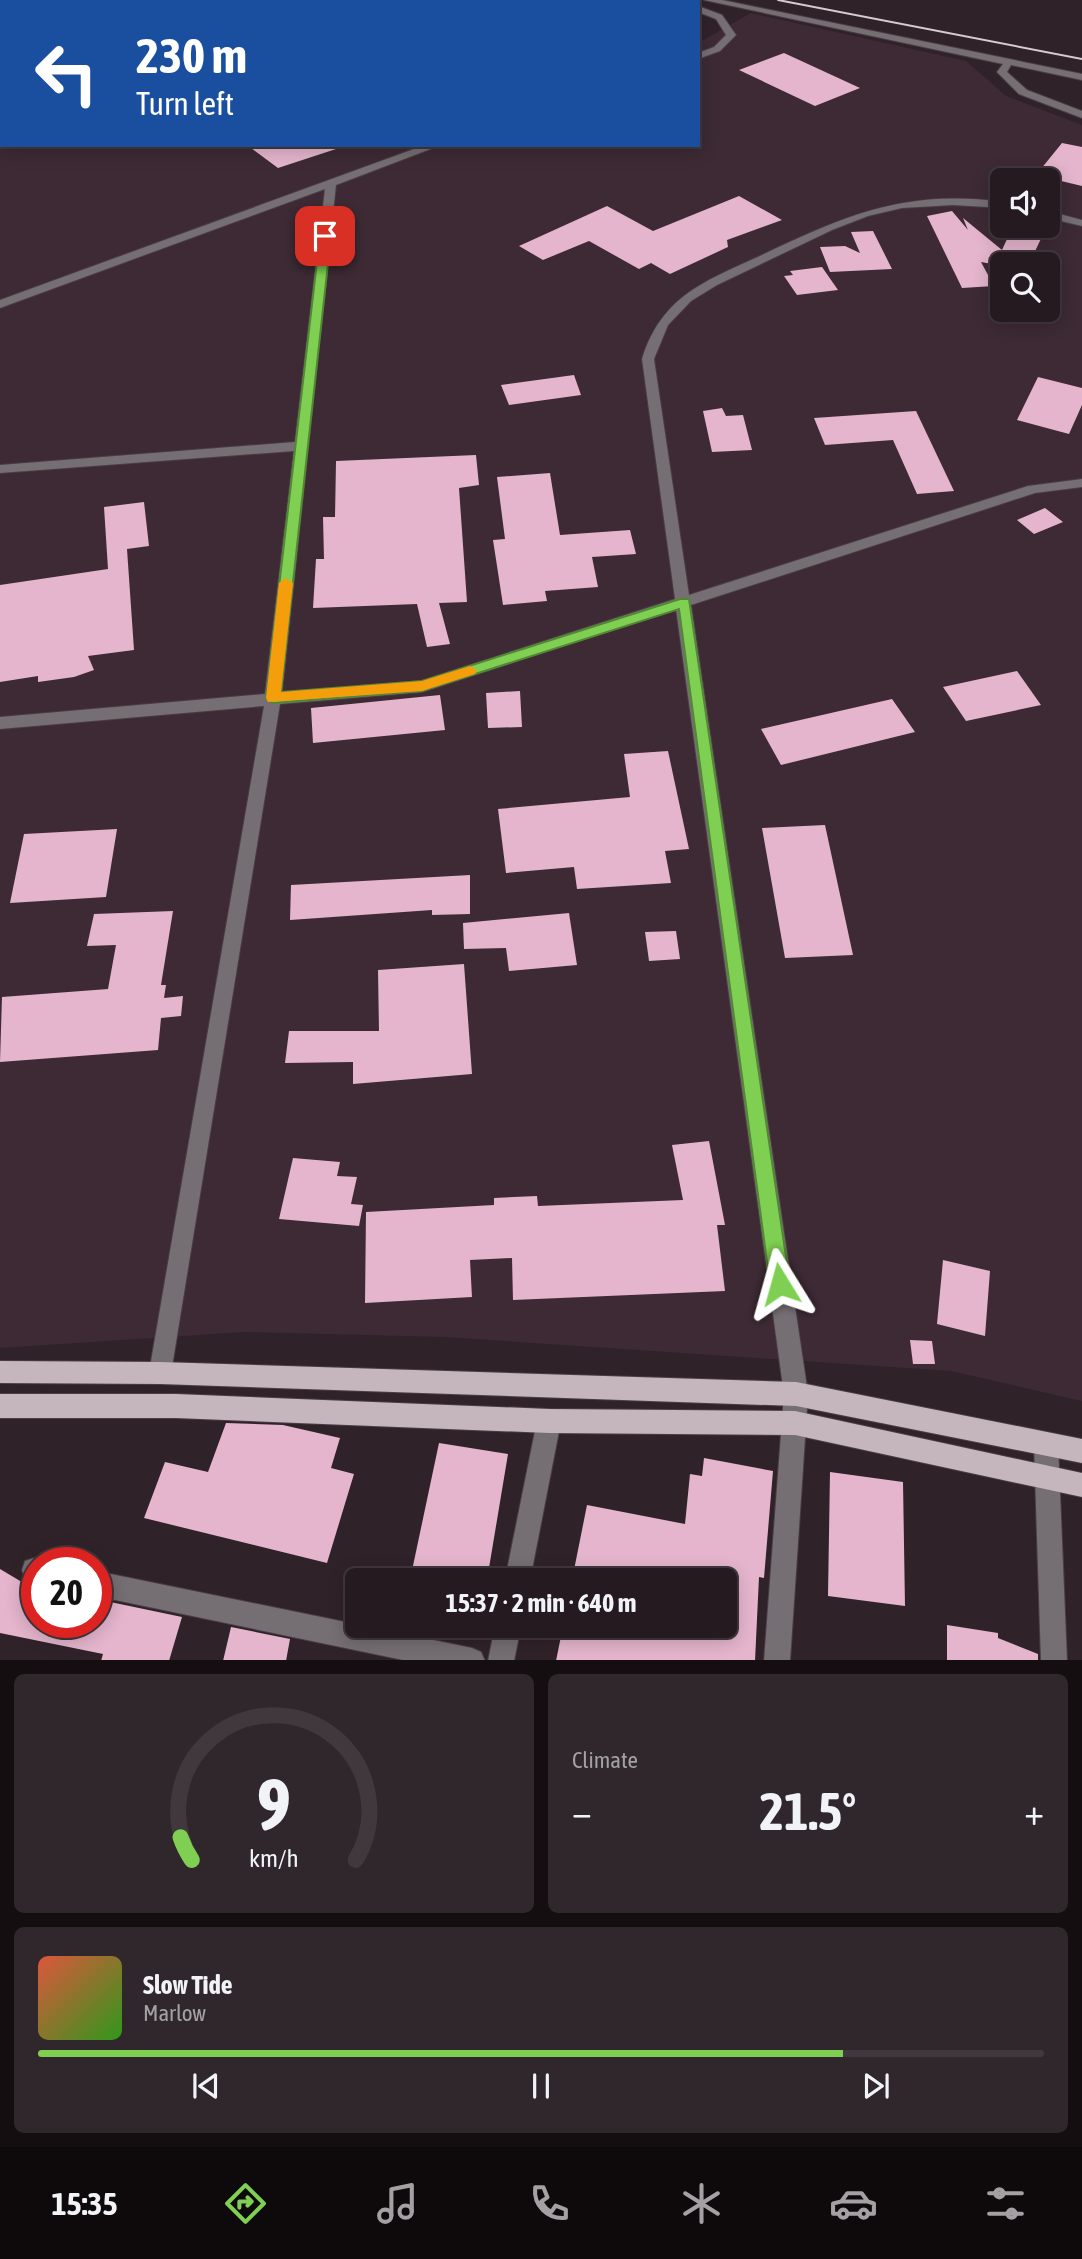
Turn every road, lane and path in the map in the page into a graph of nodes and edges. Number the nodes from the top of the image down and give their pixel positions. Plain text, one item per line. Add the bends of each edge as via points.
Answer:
1 (709, 0) edge
2 (700, 10) edge
3 (700, 55) edge
4 (1008, 63) junction
5 (1082, 77) edge
6 (1082, 114) edge
7 (430, 147) edge
8 (331, 183) junction
9 (990, 204) edge
10 (1060, 217) edge
11 (1082, 223) edge
12 (0, 304) edge
13 (302, 446) junction
14 (0, 469) edge
15 (1082, 483) edge
16 (685, 602) junction
17 (273, 698) junction
18 (0, 723) edge
19 (0, 1372) edge
20 (160, 1373) junction
21 (796, 1394) junction
22 (0, 1406) edge
23 (549, 1421) junction
24 (795, 1423) junction
25 (1046, 1444) junction
26 (1082, 1451) edge
27 (1049, 1478) junction
28 (1082, 1486) edge
29 (519, 1568) edge
30 (112, 1586) edge
31 (506, 1638) edge
32 (467, 1660) edge
33 (501, 1660) edge
34 (777, 1660) edge
35 (1054, 1660) edge

1 - 4 street
2 - 3 street via 719,17 731,35 717,49
4 - 5 street
4 - 6 street via 1002,72 1023,92
7 - 8 street
8 - 12 street
8 - 13 street
9 - 16 street via 900,205 864,215 714,282 668,316 654,337 648,359
10 - 11 street
13 - 14 street
13 - 17 street
15 - 16 street via 1033,489
16 - 17 street via 422,686
16 - 21 street
17 - 18 street
17 - 20 street
19 - 20 main road
20 - 21 main road
21 - 24 street
21 - 25 main road
22 - 23 main road via 176,1406
23 - 24 main road
23 - 29 street
24 - 27 main road
24 - 34 street
25 - 26 main road
25 - 27 street
27 - 28 main road
27 - 35 street
30 - 32 street
31 - 33 street

